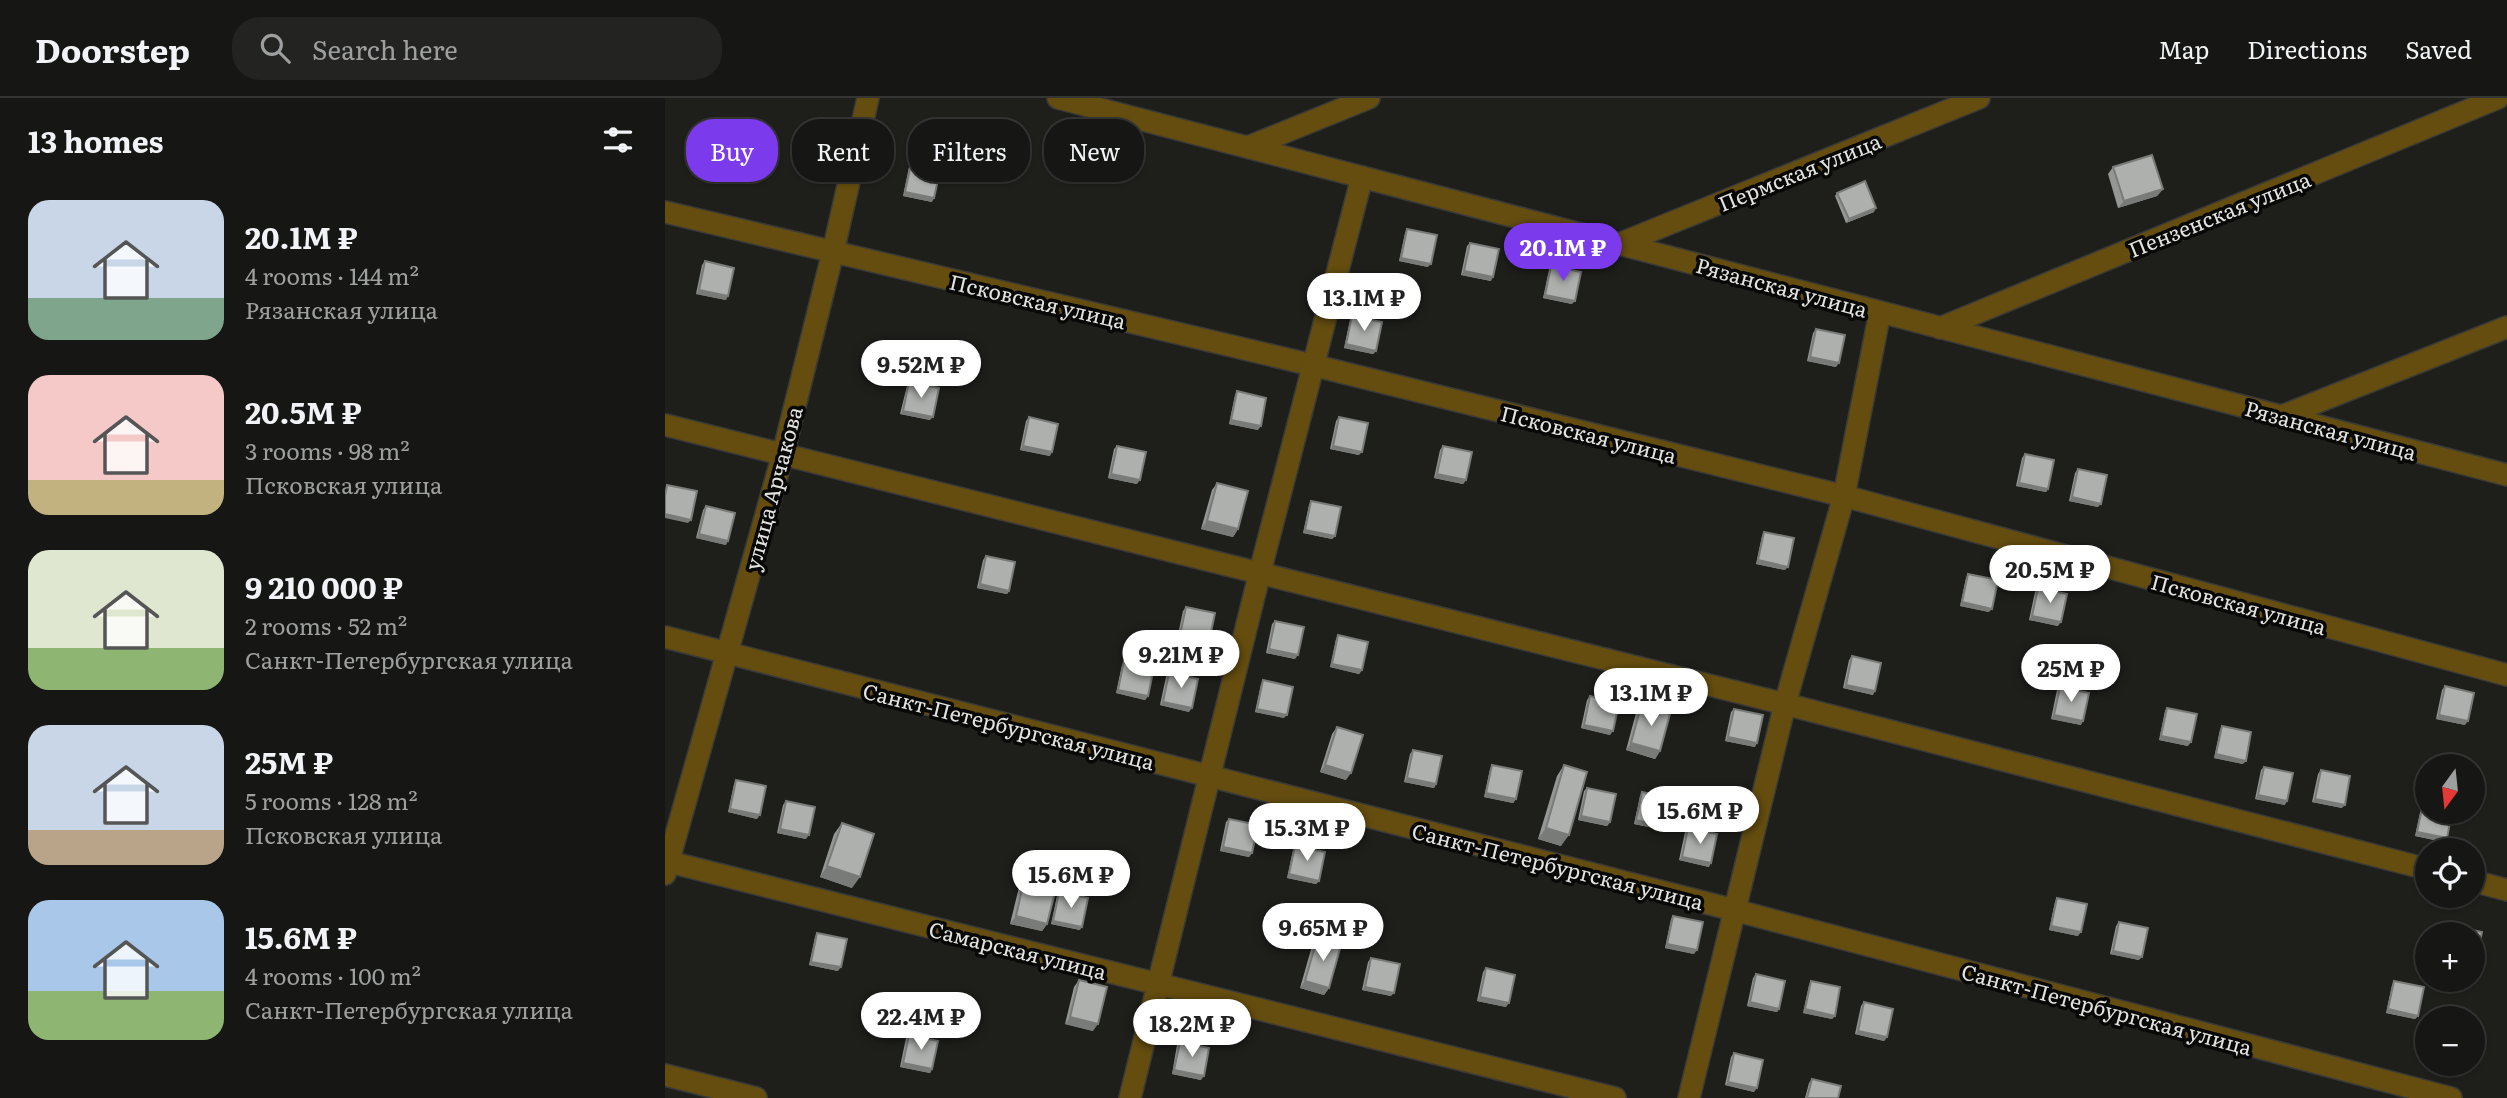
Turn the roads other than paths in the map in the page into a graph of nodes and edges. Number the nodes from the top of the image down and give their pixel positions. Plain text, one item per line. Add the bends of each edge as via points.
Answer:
1 (868, 98) edge
2 (1058, 98) edge
3 (1369, 98) edge
4 (1979, 98) edge
5 (2498, 98) edge
6 (1248, 147) junction
7 (1362, 177) junction
8 (665, 212) edge
9 (1619, 244) junction
10 (833, 252) junction
11 (1880, 312) junction
12 (2507, 327) edge
13 (1940, 328) junction
14 (1312, 365) junction
15 (2282, 416) junction
16 (665, 425) edge
17 (783, 454) junction
18 (2507, 475) edge
19 (1844, 496) junction
20 (1260, 572) junction
21 (665, 637) edge
22 (726, 653) junction
23 (2507, 675) edge
24 (1785, 704) junction
25 (1210, 777) junction
26 (666, 865) edge
27 (2415, 866) edge
28 (2485, 884) edge
29 (2507, 890) edge
30 (1734, 910) junction
31 (1158, 984) junction
32 (665, 1075) edge
33 (756, 1098) edge
34 (1130, 1098) edge
35 (1615, 1098) edge
36 (1689, 1098) edge
37 (2451, 1098) edge

1 - 10 street, улица Арчакова
2 - 6 street, Рязанская улица
3 - 6 street
4 - 9 street, Пермская улица
5 - 13 street, Пензенская улица
6 - 7 street, Рязанская улица
7 - 9 street, Рязанская улица
7 - 14 street
8 - 10 street, Псковская улица
9 - 11 street, Рязанская улица
10 - 14 street, Псковская улица
10 - 17 street, улица Арчакова
11 - 13 street, Рязанская улица
11 - 19 street
12 - 15 street
13 - 15 street, Рязанская улица
14 - 19 street, Псковская улица
14 - 20 street
15 - 18 street, Рязанская улица
16 - 17 street
17 - 20 street
17 - 22 street, улица Арчакова
19 - 23 street, Псковская улица
19 - 24 street
20 - 24 street
20 - 25 street
21 - 22 street, Санкт-Петербургская улица
22 - 25 street, Санкт-Петербургская улица
22 - 26 street, улица Арчакова
24 - 27 street
24 - 30 street
25 - 30 street, Санкт-Петербургская улица
25 - 31 street
26 - 31 street, Самарская улица
28 - 29 street
30 - 36 street
30 - 37 street, Санкт-Петербургская улица
31 - 34 street
31 - 35 street, Самарская улица
32 - 33 street

